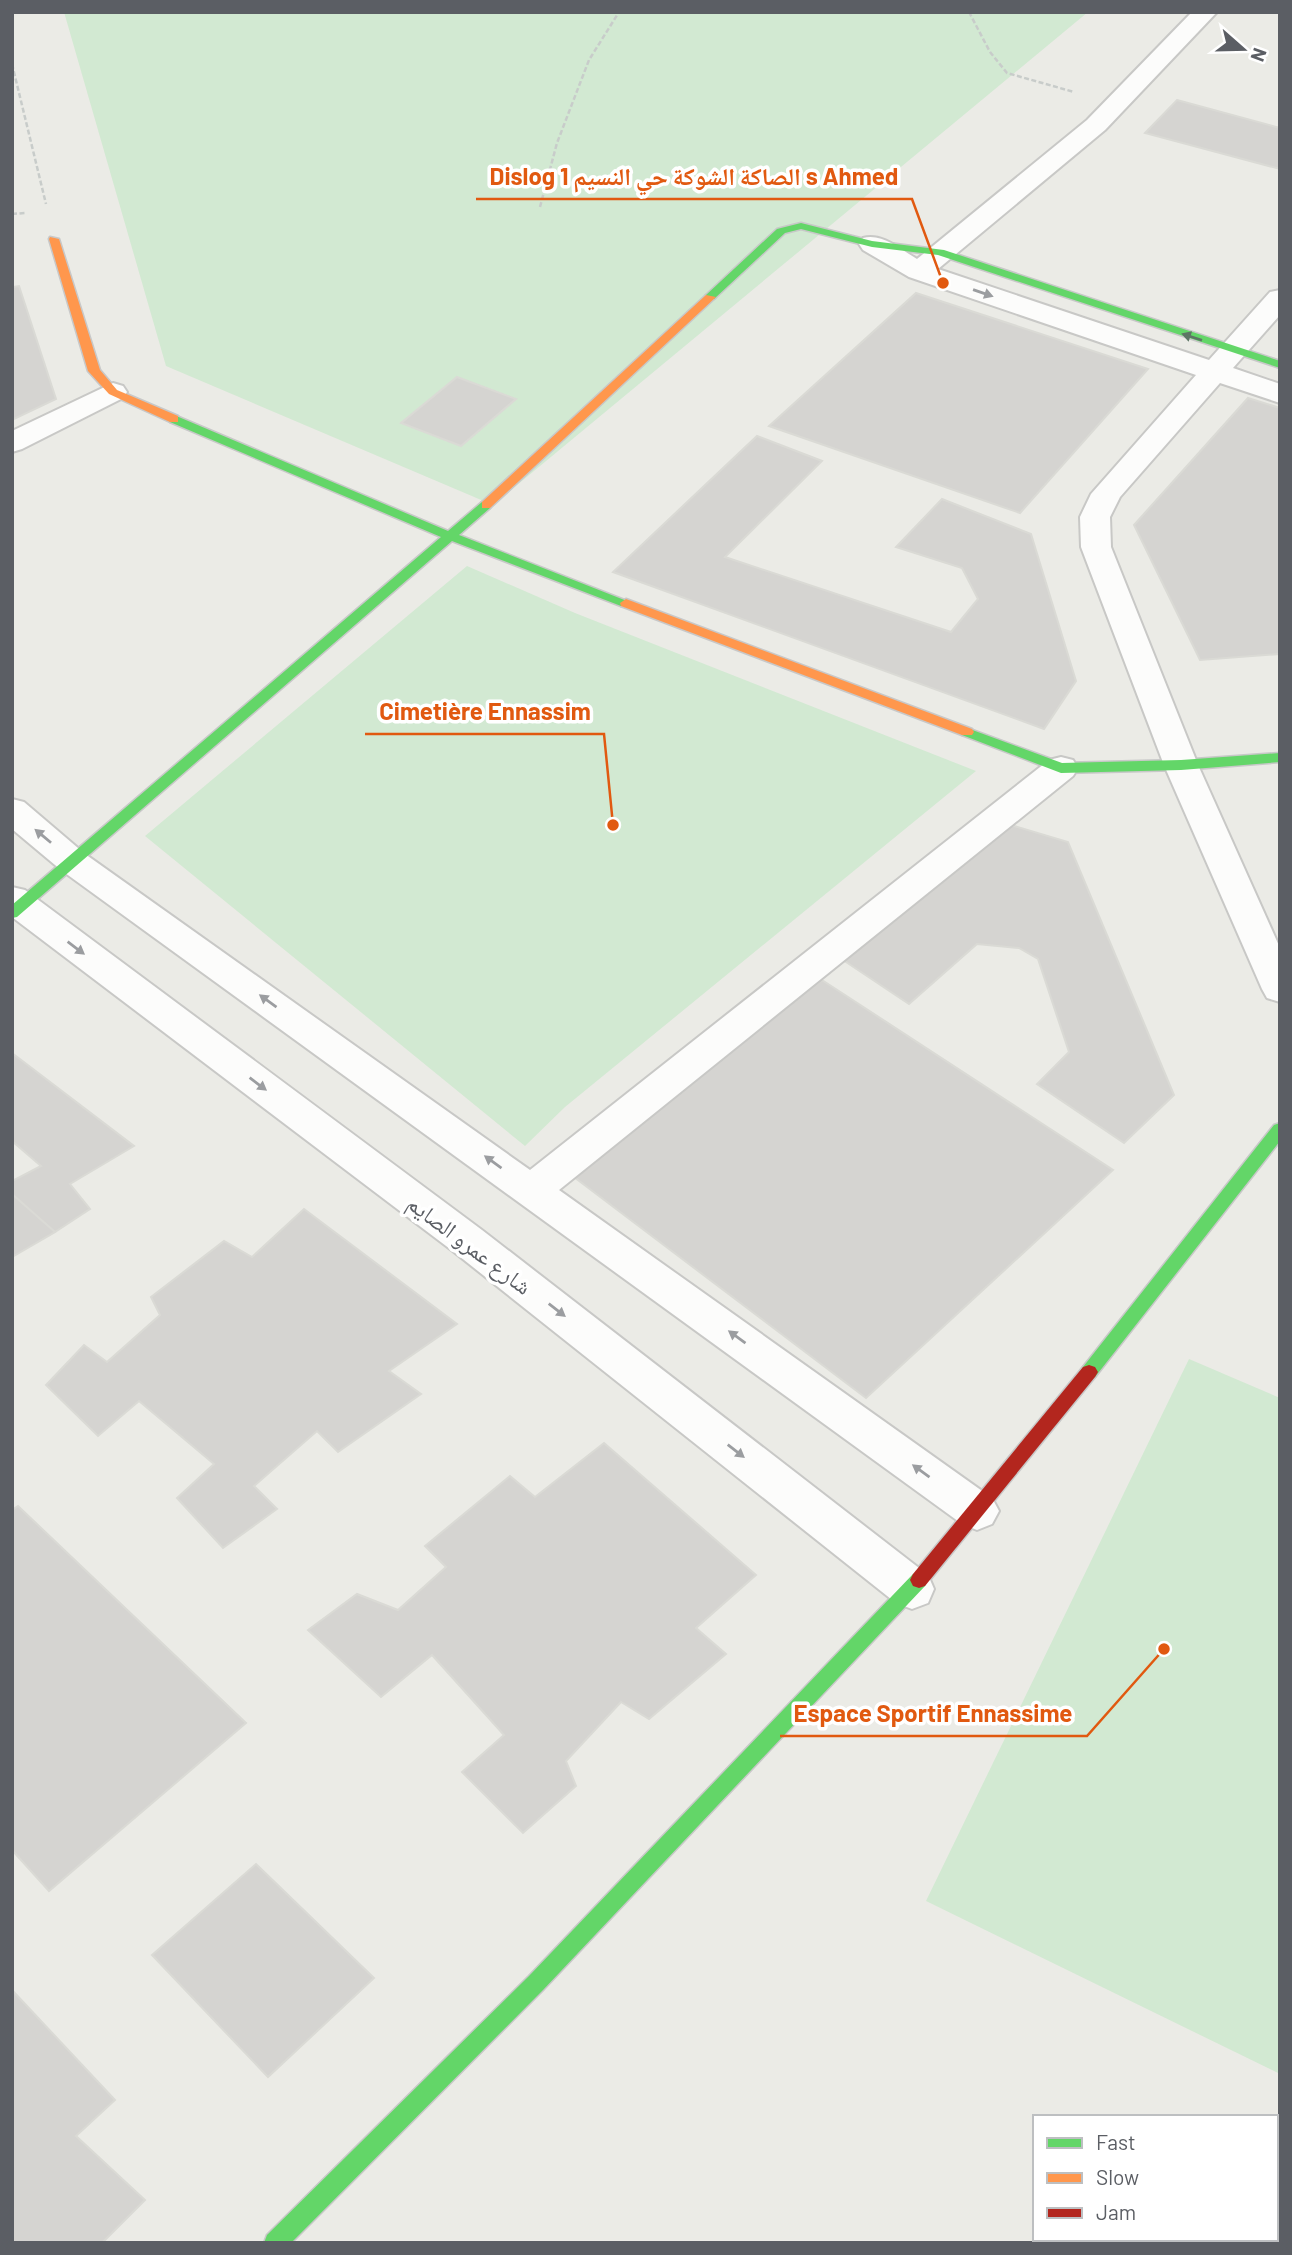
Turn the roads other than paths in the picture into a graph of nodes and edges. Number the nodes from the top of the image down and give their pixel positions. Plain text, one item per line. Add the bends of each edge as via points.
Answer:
1 (1205, 12) edge
2 (54, 239) road end
3 (872, 244) junction
4 (940, 252) junction
5 (919, 271) junction
6 (1280, 298) edge
7 (1224, 362) junction
8 (1280, 365) edge
9 (113, 392) junction
10 (1280, 394) edge
11 (12, 443) edge
12 (452, 537) junction
13 (1280, 757) edge
14 (1181, 765) junction
15 (1061, 768) junction
16 (12, 810) edge
17 (73, 862) junction
18 (15, 906) edge
19 (1280, 989) edge
20 (1280, 1129) edge
21 (532, 1189) junction
22 (977, 1511) junction
23 (912, 1589) junction
24 (275, 2243) edge

1 - 4 street via 1051,163
2 - 9 street via 94,371
3 - 4 street
3 - 5 street
3 - 12 street via 801,226 775,235
4 - 5 street
7 -> 4 street
5 -> 7 street
6 - 7 street
7 - 8 street
7 - 10 street
7 - 14 street via 1106,494 1095,517 1096,547
9 - 11 street
9 - 12 street
12 - 15 street
12 - 17 street
13 - 14 street
14 - 15 street
14 - 19 street
15 - 21 street
17 -> 16 street
17 - 18 street
21 -> 17 street
18 -> 23 street, شارع عمرو الصايم via 468,1241
20 - 22 street
22 -> 21 street
22 - 23 street
23 - 24 street via 536,1983

